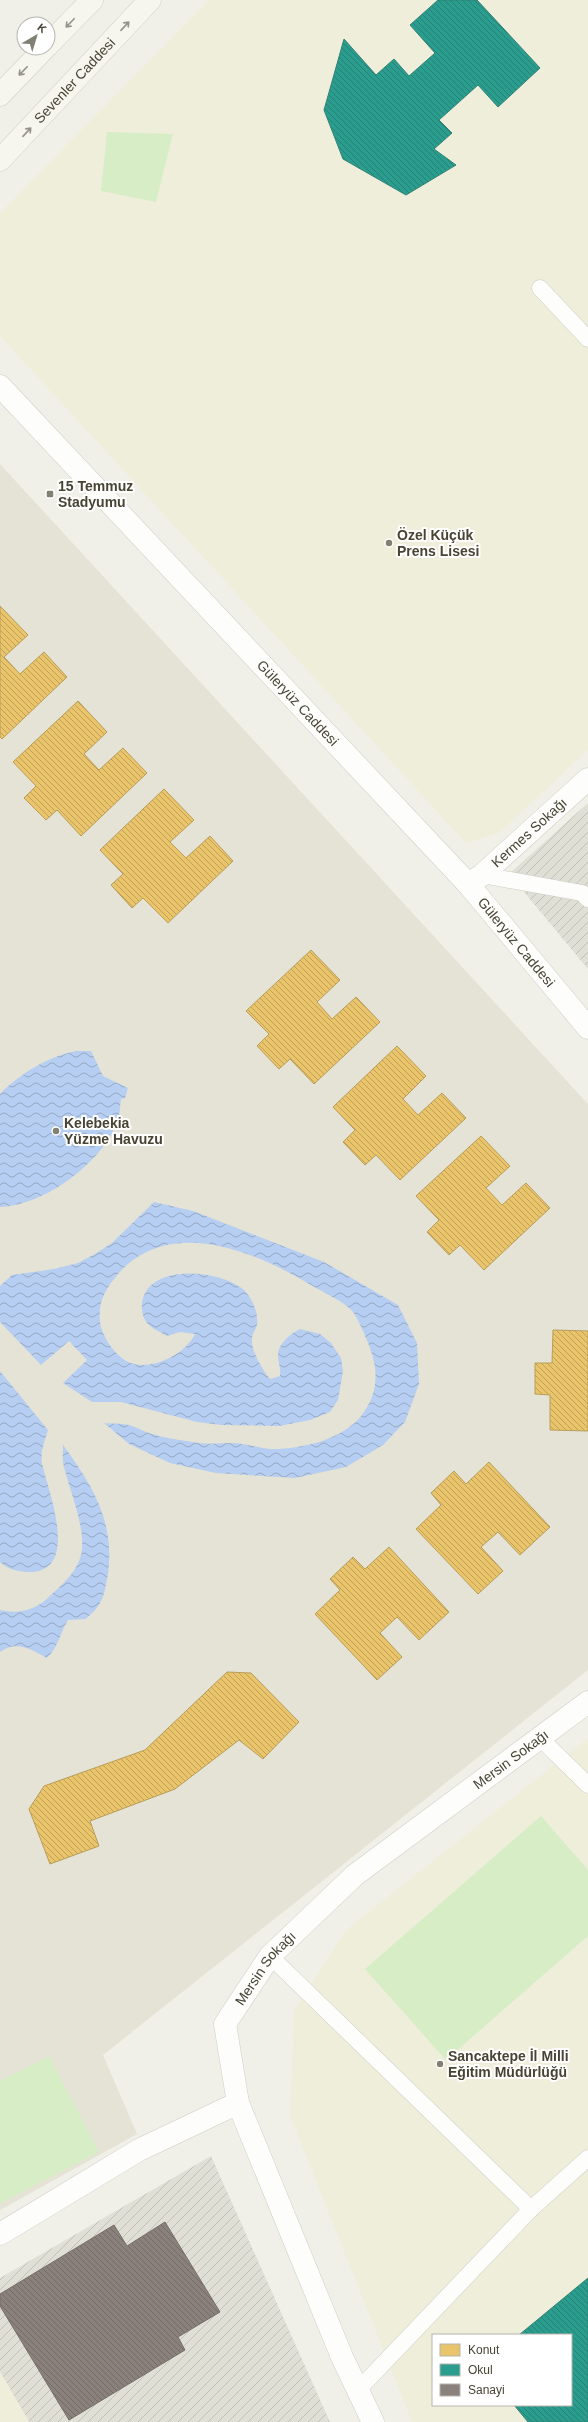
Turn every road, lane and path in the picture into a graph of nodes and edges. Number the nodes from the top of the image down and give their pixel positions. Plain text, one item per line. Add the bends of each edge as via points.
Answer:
1 (92, 0) edge
2 (150, 0) edge
3 (56, 37) edge
4 (37, 56) edge
5 (0, 95) edge
6 (0, 160) edge
7 (540, 288) dead end
8 (588, 339) edge
9 (0, 386) edge
10 (588, 779) edge
11 (475, 879) junction
12 (588, 899) edge
13 (588, 1028) edge
14 (588, 1702) edge
15 (540, 1738) junction
16 (588, 1785) edge
17 (270, 1956) junction
18 (238, 2103) junction
19 (588, 2158) edge
20 (531, 2209) junction
21 (0, 2234) edge
22 (358, 2390) junction
23 (373, 2422) edge

1 -> 3 main road
6 -> 2 main road, Sevenler Caddesi
4 -> 5 main road
7 - 8 lane
9 - 11 street, Güleryüz Caddesi
10 - 11 street, Kermes Sokağı
11 - 12 lane via 582,893
11 - 13 street, Güleryüz Caddesi
14 - 15 street, Mersin Sokağı
15 - 16 lane
15 - 17 street, Mersin Sokağı via 355,1875
17 - 18 street, Mersin Sokağı via 225,2024
17 - 20 lane
18 - 21 street via 139,2150
18 - 22 street, Mersin Sokağı
19 - 20 lane
20 - 22 lane
22 - 23 street, Mersin Sokağı

